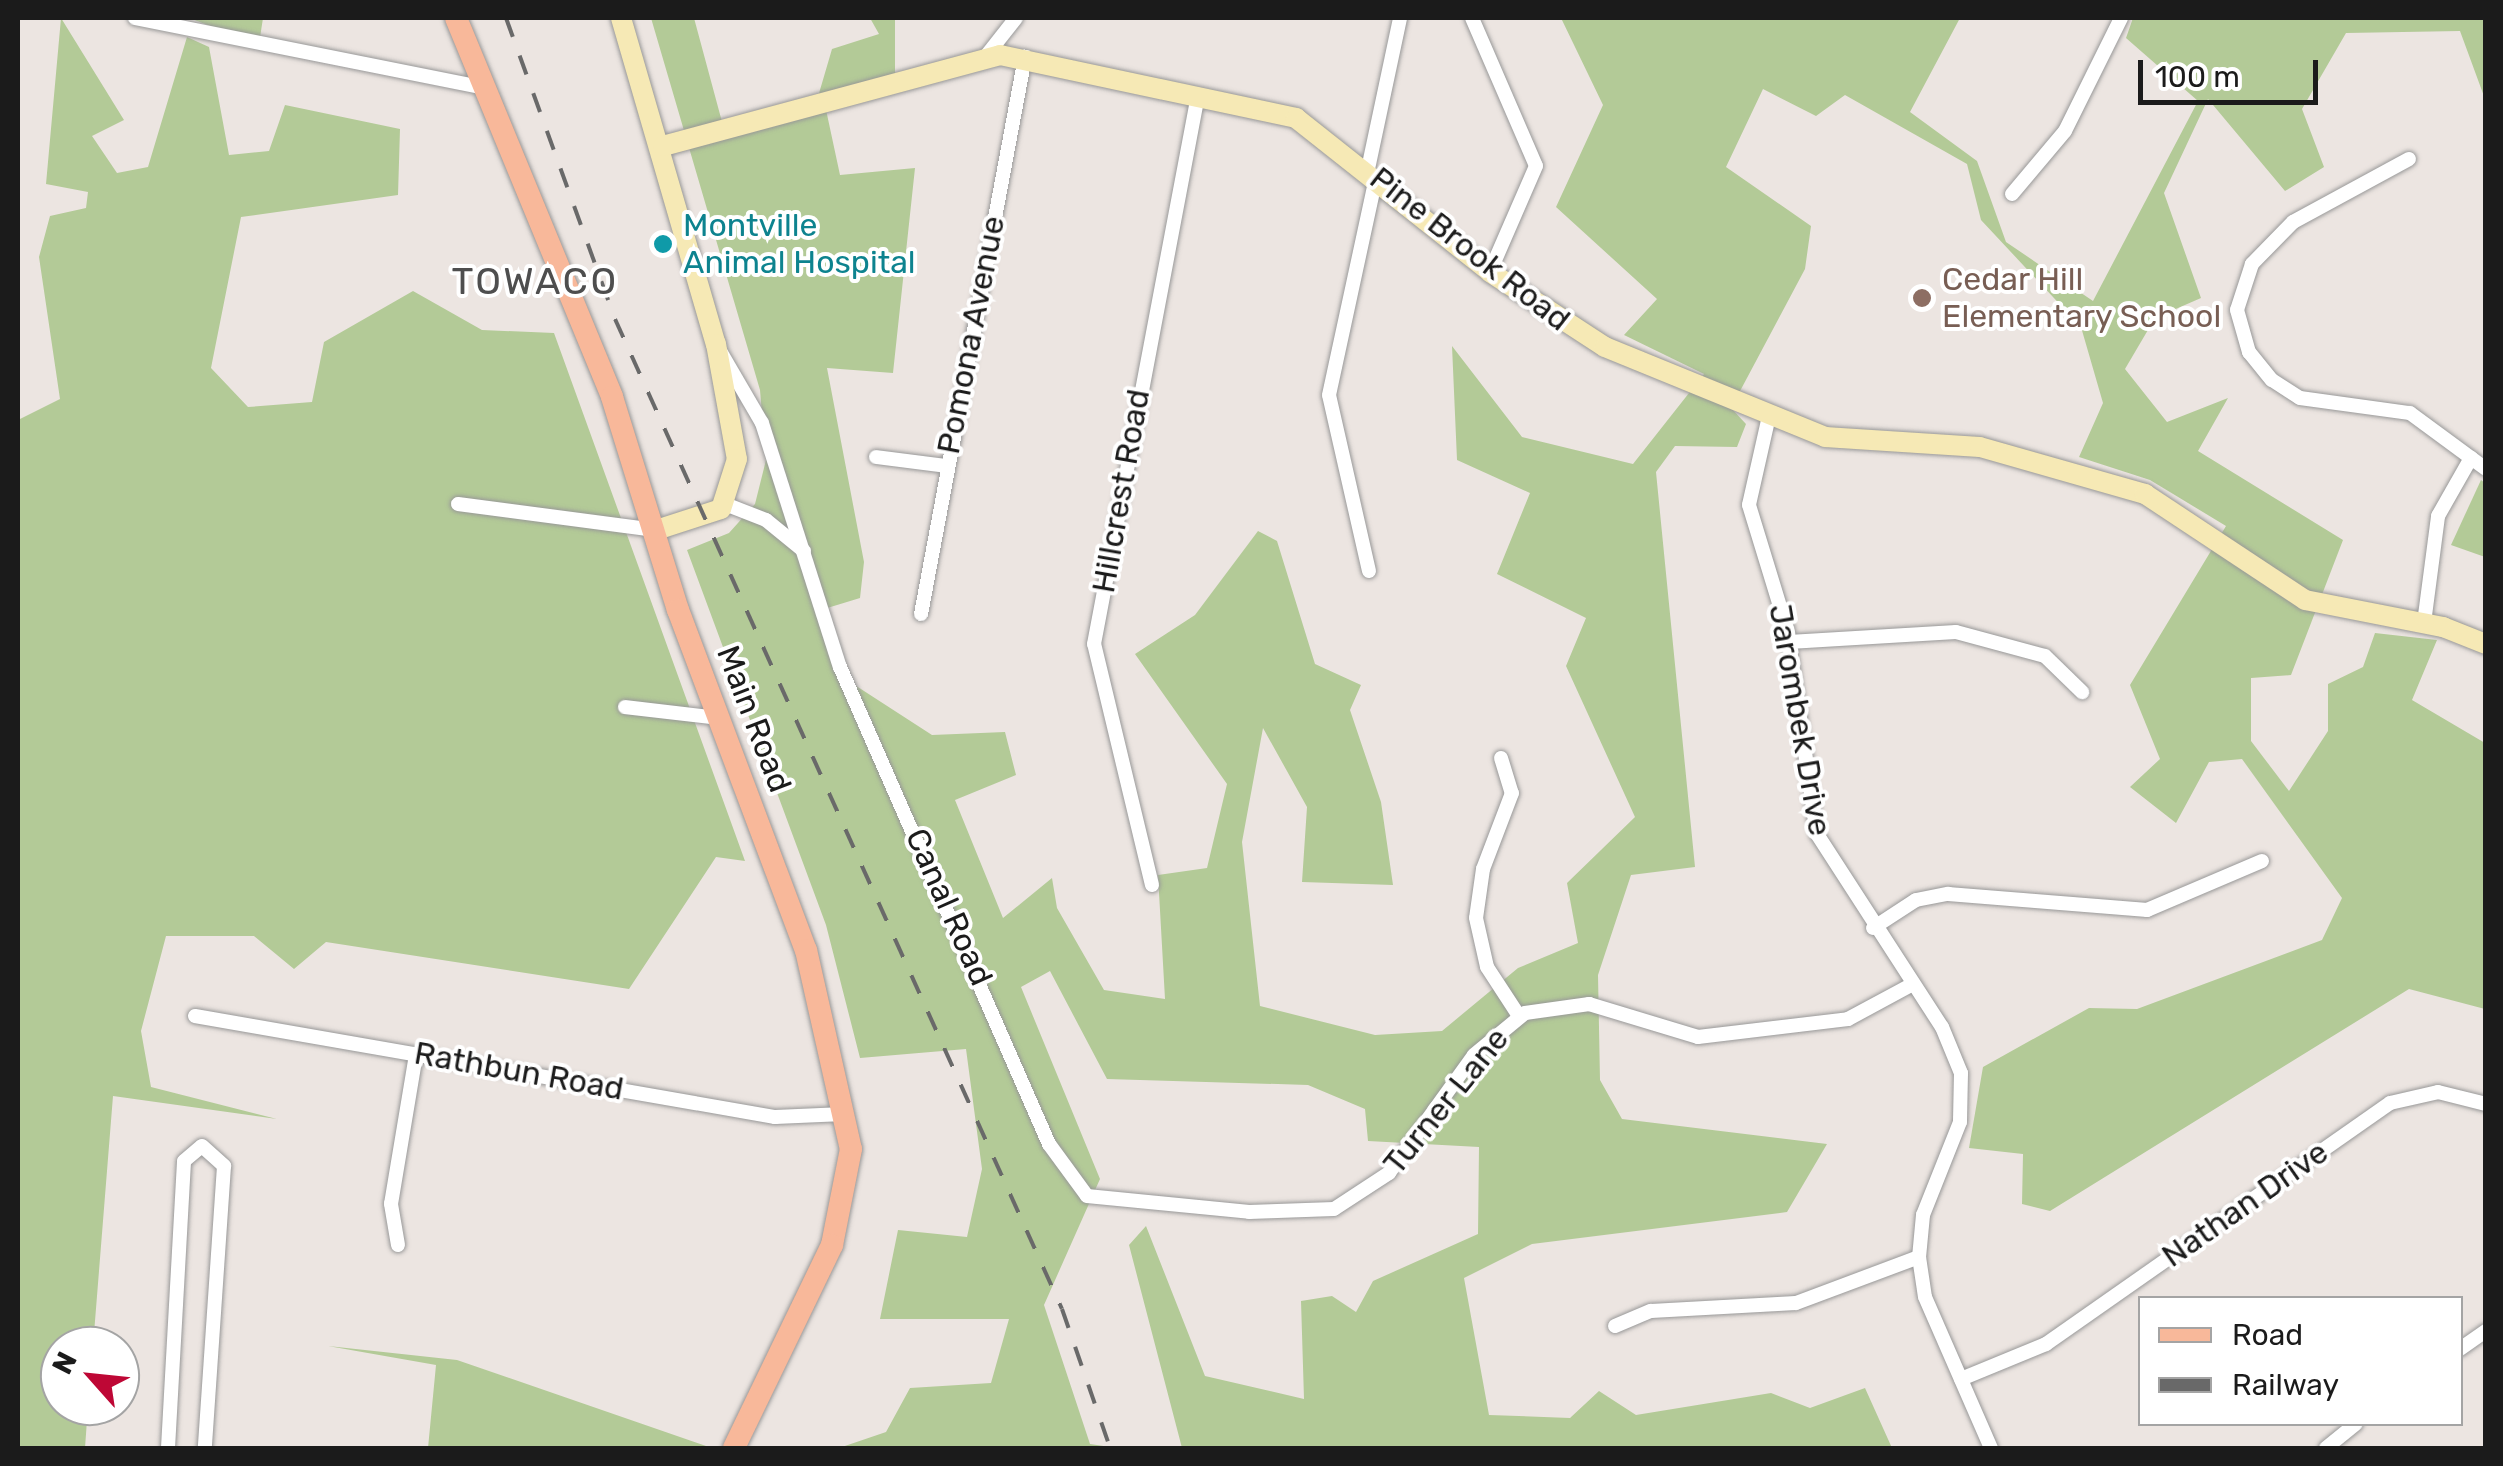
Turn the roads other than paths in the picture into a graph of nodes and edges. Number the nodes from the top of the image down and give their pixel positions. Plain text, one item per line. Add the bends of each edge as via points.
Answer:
1 (135, 18) edge
2 (456, 18) edge
3 (621, 18) edge
4 (1016, 18) edge
5 (1400, 18) edge
6 (1472, 18) edge
7 (2121, 18) edge
8 (986, 56) junction
9 (1025, 57) junction
10 (479, 87) junction
11 (1198, 95) junction
12 (663, 146) junction
13 (2409, 160) dead end
14 (1372, 173) junction
15 (2012, 194) dead end
16 (1490, 272) junction
17 (716, 344) junction
18 (1769, 416) junction
19 (876, 456) dead end
20 (2472, 458) junction
21 (946, 466) junction
22 (2486, 469) edge
23 (458, 504) dead end
24 (725, 504) junction
25 (656, 530) junction
26 (804, 552) junction
27 (1369, 571) dead end
28 (921, 614) dead end
29 (2424, 623) junction
30 (1789, 642) junction
31 (2486, 644) edge
32 (2082, 692) dead end
33 (625, 707) dead end
34 (719, 718) junction
35 (1501, 758) dead end
36 (2262, 862) dead end
37 (1152, 885) dead end
38 (1873, 928) junction
39 (1912, 984) junction
40 (195, 1016) dead end
41 (1519, 1016) junction
42 (416, 1054) junction
43 (2486, 1104) edge
44 (844, 1114) junction
45 (1147, 1204) joint
46 (398, 1245) dead end
47 (1919, 1257) junction
48 (1615, 1326) dead end
49 (2486, 1331) edge
50 (2463, 1347) edge
51 (1960, 1379) junction
52 (2354, 1426) edge
53 (168, 1448) edge
54 (205, 1448) edge
55 (734, 1448) edge
56 (1991, 1448) edge
57 (2326, 1448) edge

1 - 10 street
2 - 10 main road, Main Road
3 - 12 street
4 - 8 street
5 - 14 street
6 - 16 street via 1536,166
7 - 15 street via 2065,130
8 - 9 street, Pine Brook Road
8 - 12 street, Pine Brook Road
9 - 11 street, Pine Brook Road
9 - 21 street, Pomona Avenue
10 - 25 main road, Main Road via 612,396
11 - 14 street, Pine Brook Road via 1296,118
11 - 37 street, Hillcrest Road via 1094,644
12 - 17 street
13 - 20 street via 2293,222 2252,264 2238,310 2249,352 2272,380 2300,398 2410,413
14 - 16 street, Pine Brook Road
14 - 27 street via 1329,395
16 - 18 street, Pine Brook Road via 1575,332
17 - 24 street via 737,459
17 - 26 street, Canal Road via 762,424
18 - 29 street, Pine Brook Road via 1846,441 1980,448 2145,494 2305,600
18 - 30 street, Jarombek Drive via 1749,504
19 - 21 street
20 - 22 street
20 - 29 street via 2438,516
21 - 28 street, Pomona Avenue
23 - 25 street
24 - 25 street
24 - 26 street via 766,520
25 - 34 main road, Main Road
26 - 45 street, Canal Road via 840,667 1049,1144 1087,1196
29 - 31 street, Pine Brook Road
30 - 32 street via 1956,632 2044,656
30 - 38 street, Jarombek Drive via 1817,834
33 - 34 street
34 - 44 main road, Main Road via 806,950
35 - 41 street via 1512,793 1482,870 1476,918 1487,966
36 - 38 street via 2147,910 1948,894 1916,900
38 - 39 street, Jarombek Drive
39 - 41 street, Turner Lane via 1848,1020 1698,1037 1589,1004
39 - 47 street, Jarombek Drive via 1954,1049 1964,1089
40 - 42 street, Rathbun Road
41 - 45 street, Turner Lane via 1474,1056 1389,1174 1349,1202 1302,1214
42 - 44 street, Rathbun Road via 774,1117
42 - 46 street via 391,1204
43 - 51 street, Nathan Drive via 2438,1092 2390,1103 2046,1344
44 - 55 main road, Main Road via 846,1206
47 - 48 street via 1796,1303 1652,1311
47 - 51 street, Jarombek Drive via 1925,1297
49 - 50 street
51 - 56 street, Jarombek Drive
52 - 57 street
53 - 54 street via 184,1161 202,1146 224,1166

